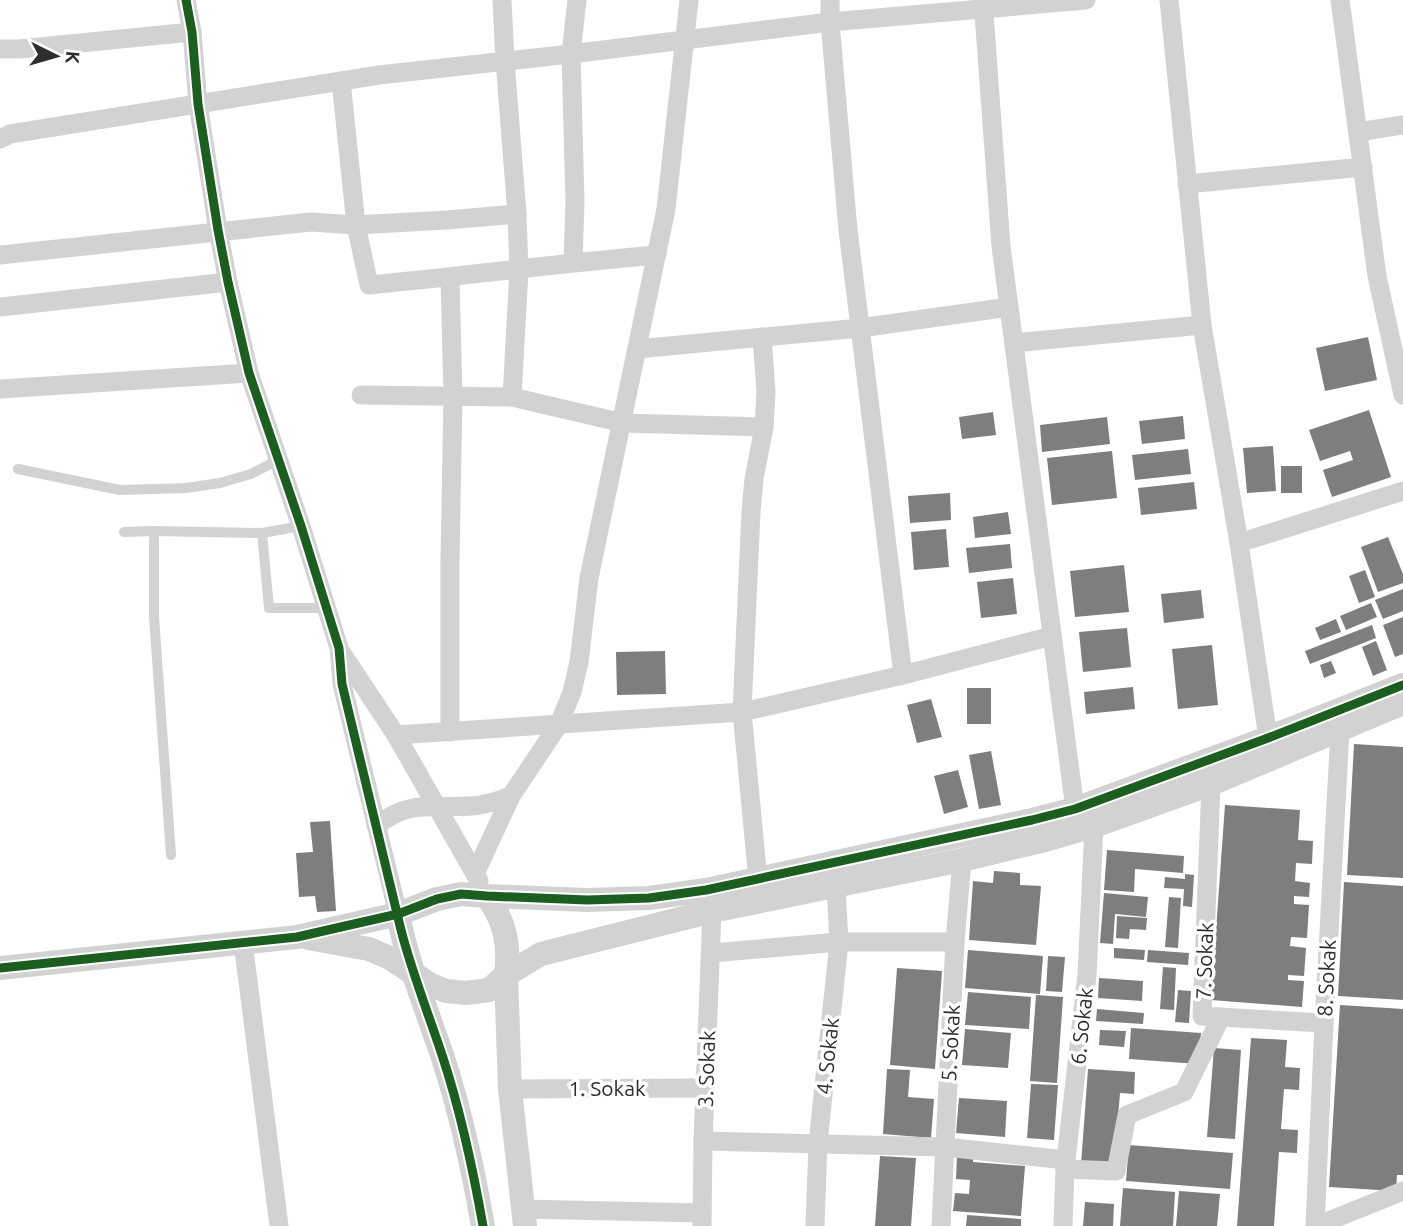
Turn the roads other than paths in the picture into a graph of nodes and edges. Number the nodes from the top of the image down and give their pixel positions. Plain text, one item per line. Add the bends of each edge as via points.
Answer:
1 (186, 0) edge
2 (502, 0) edge
3 (577, 0) edge
4 (689, 0) edge
5 (830, 0) edge
6 (1086, 0) edge
7 (1169, 0) edge
8 (1340, 0) edge
9 (984, 5) edge
10 (830, 22) junction
11 (192, 32) junction
12 (685, 39) junction
13 (0, 49) edge
14 (571, 54) junction
15 (505, 61) junction
16 (341, 81) junction
17 (198, 104) junction
18 (1403, 125) edge
19 (1358, 132) junction
20 (0, 139) edge
21 (1363, 167) junction
22 (1187, 184) junction
23 (517, 214) junction
24 (356, 225) junction
25 (218, 230) junction
26 (0, 255) edge
27 (657, 256) junction
28 (573, 262) junction
29 (519, 270) junction
30 (450, 278) junction
31 (228, 282) junction
32 (0, 307) edge
33 (1009, 307) junction
34 (1202, 325) junction
35 (860, 328) junction
36 (762, 337) junction
37 (1014, 343) junction
38 (638, 349) junction
39 (249, 373) junction
40 (0, 389) edge
41 (361, 395) dead end
42 (1403, 395) edge
43 (453, 396) junction
44 (512, 397) junction
45 (623, 423) junction
46 (764, 427) junction
47 (278, 460) junction
48 (18, 469) dead end
49 (1403, 491) edge
50 (301, 526) junction
51 (154, 531) junction
52 (124, 532) dead end
53 (262, 534) junction
54 (1238, 543) junction
55 (326, 608) junction
56 (1052, 636) junction
57 (339, 648) junction
58 (903, 675) junction
59 (1403, 685) edge
60 (1403, 703) edge
61 (742, 712) junction
62 (559, 724) junction
63 (1340, 730) junction
64 (450, 732) junction
65 (396, 735) junction
66 (1268, 737) junction
67 (1211, 785) junction
68 (512, 796) junction
69 (436, 806) junction
70 (1075, 809) junction
71 (376, 826) junction
72 (1094, 826) junction
73 (171, 855) dead end
74 (962, 860) junction
75 (475, 874) junction
76 (758, 880) junction
77 (836, 887) junction
78 (487, 896) junction
79 (712, 911) junction
80 (398, 914) junction
81 (297, 937) junction
82 (243, 942) junction
83 (839, 942) junction
84 (955, 943) junction
85 (711, 953) junction
86 (0, 968) edge
87 (415, 975) junction
88 (506, 975) junction
89 (1221, 1017) junction
90 (1324, 1023) junction
91 (704, 1088) junction
92 (510, 1089) junction
93 (703, 1141) junction
94 (818, 1143) junction
95 (944, 1147) junction
96 (1066, 1164) junction
97 (1403, 1191) edge
98 (523, 1217) edge
99 (1360, 1217) edge
100 (702, 1219) edge
101 (279, 1226) edge
102 (483, 1226) edge
103 (815, 1226) edge
104 (941, 1226) edge
105 (1063, 1226) edge
106 (1315, 1226) edge

1 - 11 street
2 - 15 street
3 - 14 street
4 - 12 street
5 - 10 street
6 - 9 street
7 - 22 street
8 - 19 street
9 - 10 street
9 - 33 street
10 - 12 street
10 - 35 street
11 - 13 street
11 - 17 street
12 - 14 street
12 - 27 street
14 - 15 street
14 - 28 street
15 - 16 street
15 - 23 street
16 - 17 street
16 - 24 street
17 - 20 street
17 - 25 street
18 - 19 street
19 - 21 street
21 - 22 street
21 - 42 street via 1377,276
22 - 34 street
23 - 24 street
23 - 29 street
24 - 25 street via 311,222
24 - 30 street via 369,285
25 - 26 street
25 - 31 street
27 - 28 street
27 - 38 street
28 - 29 street
29 - 30 street
29 - 44 street
30 - 43 street
31 - 32 street
31 - 39 street
33 - 35 street
33 - 37 street
34 - 37 street
34 - 54 street
35 - 36 street
35 - 58 street
36 - 38 street
36 - 46 street
37 - 56 street
38 - 45 street
39 - 40 street
39 - 47 street
41 - 43 street
43 - 44 street
43 - 64 street
44 - 45 street
45 - 46 street
45 - 62 street via 589,578 579,662
46 - 61 street via 751,511
47 - 48 lane via 251,474 186,488 120,490
47 - 50 street
49 - 54 street
50 - 53 lane
50 - 55 street
51 - 52 lane
51 - 53 lane
51 - 73 lane via 154,617
53 - 55 lane via 269,608
54 - 66 street
55 - 57 street
56 - 58 street
56 - 70 street
57 - 65 street
57 - 71 street via 342,684
58 - 61 street
59 - 66 street
60 - 63 street
61 - 62 street
61 - 76 street
62 - 64 street
62 - 68 street
63 - 67 street
63 - 90 street, 8. Sokak
64 - 65 street
65 - 69 street
66 - 70 street
67 - 72 street
67 - 89 street, 7. Sokak via 1202,1016
68 - 69 street via 479,805
68 - 75 street
69 - 71 street via 406,809
69 - 75 street
70 - 76 street
71 - 80 street
72 - 74 street
72 - 96 street, 6. Sokak via 1087,975
74 - 77 street
74 - 84 street, 5. Sokak
75 - 78 street
76 - 78 street via 649,898
77 - 79 street
77 - 83 street, 4. Sokak
78 - 80 street via 449,896
78 - 88 street via 505,931
79 - 85 street, 3. Sokak
79 - 88 street via 541,954
80 - 81 street
80 - 87 street
81 - 82 street
81 - 87 street via 369,948
82 - 86 street
82 - 101 street
83 - 84 street
83 - 85 street
83 - 94 street, 4. Sokak
84 - 95 street, 5. Sokak
85 - 91 street, 3. Sokak
87 - 88 street via 446,991 466,993 489,990
87 - 102 street via 460,1117
88 - 92 street
89 - 90 street, 7. Sokak
89 - 96 street via 1184,1093 1127,1115 1116,1171
90 - 106 street, 8. Sokak
91 - 92 street, 1. Sokak
91 - 93 street, 3. Sokak
92 - 98 street
93 - 94 street
93 - 100 street, 3. Sokak
94 - 95 street
94 - 103 street, 4. Sokak
95 - 96 street
95 - 104 street, 5. Sokak
96 - 105 street, 6. Sokak
97 - 99 street
98 - 100 street
99 - 106 street

